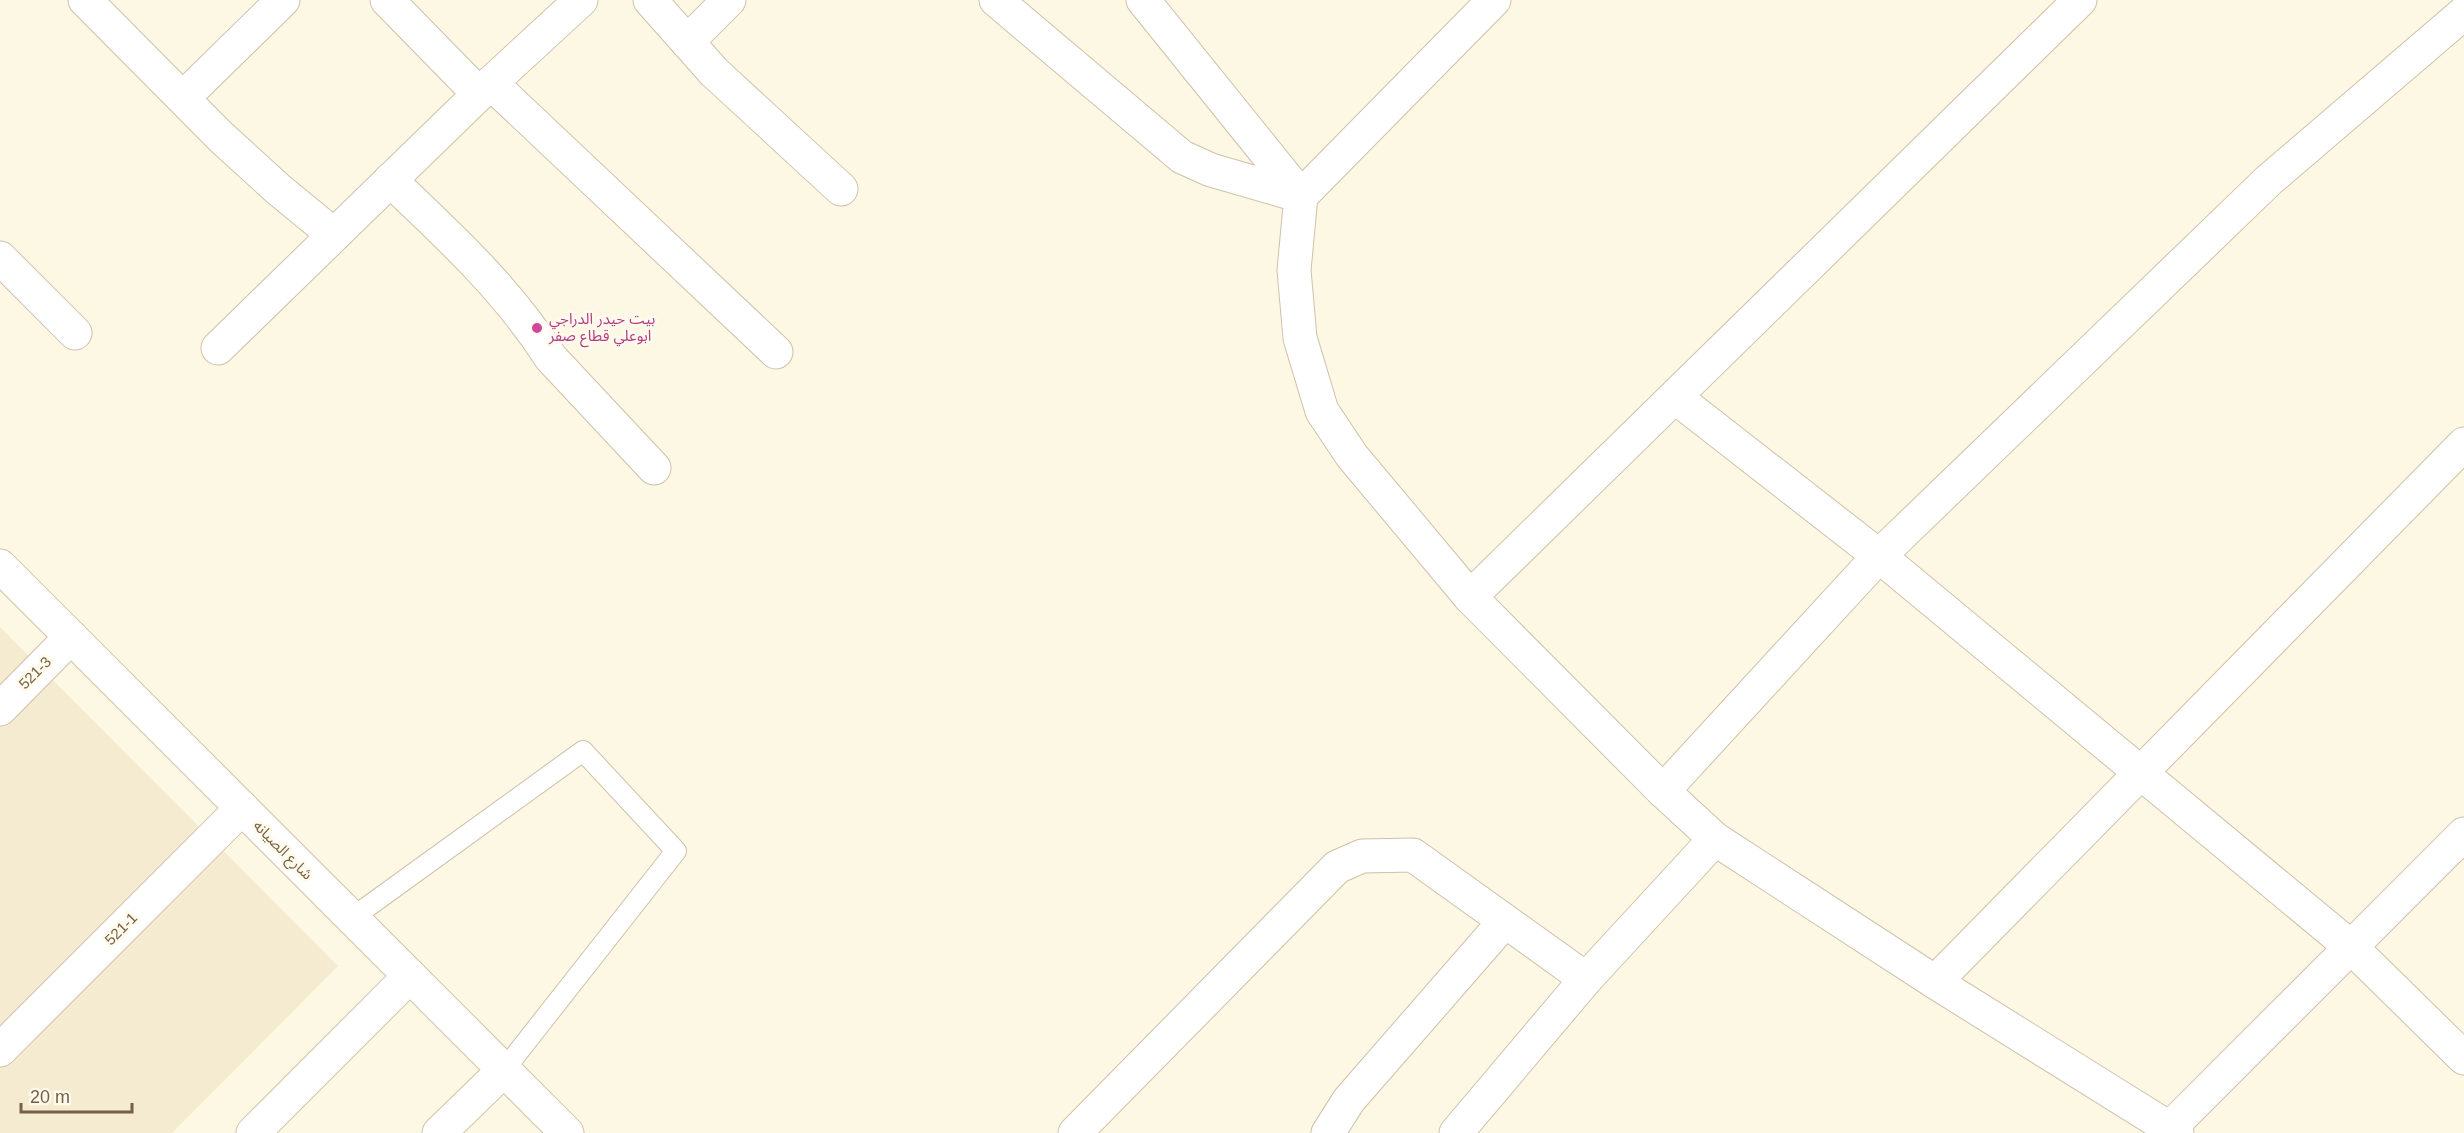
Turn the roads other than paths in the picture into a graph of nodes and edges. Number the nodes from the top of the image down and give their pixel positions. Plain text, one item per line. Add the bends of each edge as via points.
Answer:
1 (85, 0) edge
2 (282, 0) edge
3 (387, 0) edge
4 (581, 0) edge
5 (650, 0) edge
6 (729, 0) edge
7 (996, 0) edge
8 (1143, 0) edge
9 (2080, 0) edge
10 (1488, 2) edge
11 (2464, 13) edge
12 (687, 42) junction
13 (485, 89) junction
14 (184, 97) junction
15 (390, 180) junction
16 (842, 189) dead end
17 (1301, 196) junction
18 (334, 235) junction
19 (0, 258) edge
20 (75, 333) dead end
21 (218, 348) dead end
22 (776, 351) dead end
23 (1675, 397) junction
24 (2464, 444) edge
25 (654, 468) dead end
26 (1879, 555) junction
27 (0, 566) edge
28 (1470, 597) junction
29 (71, 637) junction
30 (0, 709) edge
31 (2141, 772) junction
32 (1663, 791) junction
33 (242, 808) junction
34 (2464, 834) edge
35 (1715, 840) junction
36 (352, 918) junction
37 (1505, 921) junction
38 (2351, 947) junction
39 (410, 976) junction
40 (1586, 979) junction
41 (1935, 982) junction
42 (0, 1050) edge
43 (2464, 1058) edge
44 (504, 1070) junction
45 (2174, 1130) edge
46 (253, 1133) edge
47 (440, 1133) edge
48 (567, 1133) edge
49 (1075, 1133) edge
50 (1328, 1133) edge
51 (1456, 1133) edge

1 - 14 street
2 - 14 street
3 - 13 street
4 - 13 street
5 - 12 street
6 - 12 street
7 - 17 street via 1182,157 1211,170
8 - 17 street
9 - 23 street
10 - 17 street
11 - 26 street via 2269,180
12 - 16 street via 714,72
13 - 15 street
13 - 22 street
14 - 18 street via 254,167
15 - 18 street
15 - 25 street via 484,270 550,358
17 - 28 street via 1294,270 1300,338 1322,411 1352,456
18 - 21 street
19 - 20 street
23 - 26 street
23 - 28 street
24 - 31 street
26 - 31 street
26 - 32 street
27 - 29 street, شارع الصيانه
28 - 32 street
29 - 30 street, 521-3
29 - 33 street, شارع الصيانه
31 - 38 street
31 - 41 street
32 - 35 street
33 - 36 street, شارع الصيانه
33 - 42 street, 521-1
34 - 38 street
35 - 40 street
35 - 41 street
36 - 39 street, شارع الصيانه
36 - 44 lane via 583,751 676,851
37 - 40 street
37 - 49 street via 1413,855 1362,856 1337,867
37 - 50 street via 1349,1100
38 - 43 street
38 - 45 street
39 - 44 street, شارع الصيانه
39 - 46 street
40 - 51 street
41 - 45 street
44 - 47 street
44 - 48 street, شارع الصيانه

